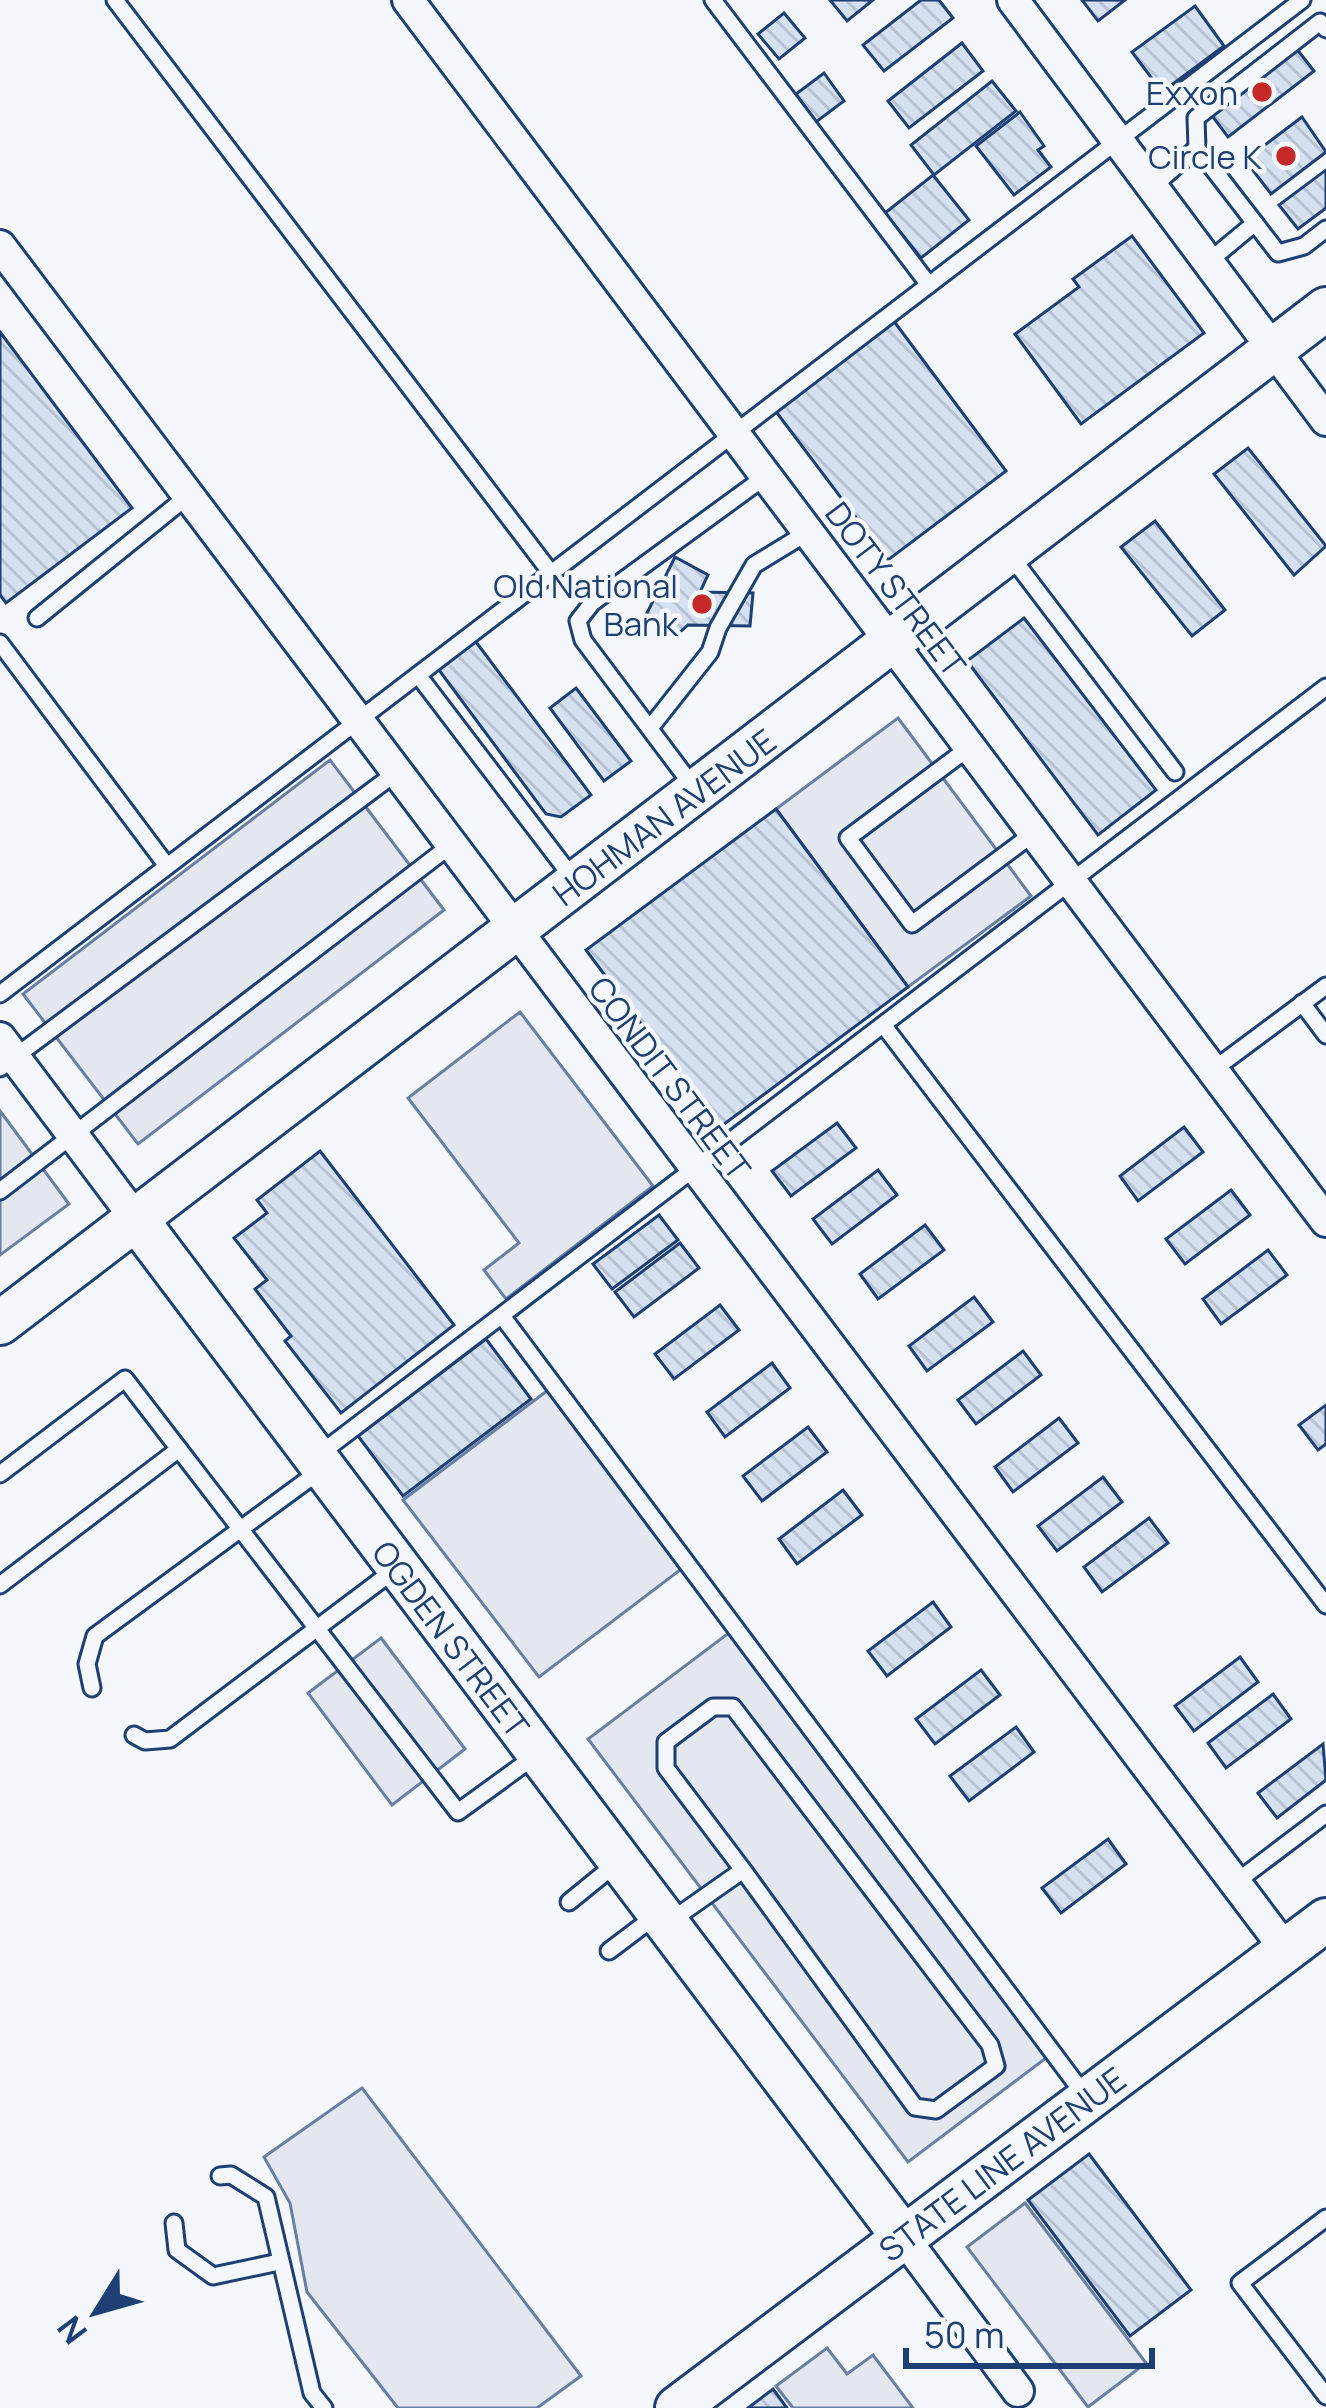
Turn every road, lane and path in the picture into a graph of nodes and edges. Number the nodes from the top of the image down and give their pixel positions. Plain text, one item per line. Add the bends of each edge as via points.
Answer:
1 (115, 0) edge
2 (408, 0) edge
3 (713, 0) edge
4 (1012, 0) edge
5 (1302, 0) edge
6 (1326, 29) edge
7 (1118, 141) junction
8 (1197, 148) junction
9 (1152, 187) junction
10 (1255, 223) junction
11 (1326, 230) edge
12 (0, 246) edge
13 (1208, 262) junction
14 (929, 285) junction
15 (1326, 309) edge
16 (1273, 350) junction
17 (1326, 420) edge
18 (734, 434) junction
19 (766, 476) junction
20 (189, 495) junction
21 (808, 532) junction
22 (1009, 553) junction
23 (551, 573) junction
24 (38, 618) dead end
25 (0, 643) edge
26 (891, 643) junction
27 (418, 675) junction
28 (1326, 687) edge
29 (359, 720) junction
30 (650, 728) junction
31 (970, 747) junction
32 (397, 772) junction
33 (1175, 772) dead end
34 (697, 791) junction
35 (1034, 833) junction
36 (451, 845) junction
37 (167, 866) junction
38 (577, 883) junction
39 (1072, 884) junction
40 (514, 931) junction
41 (1326, 986) edge
42 (0, 994) edge
43 (1303, 1003) junction
44 (884, 1026) junction
45 (1326, 1035) edge
46 (5, 1054) edge
47 (1213, 1070) junction
48 (74, 1136) junction
49 (694, 1170) junction
50 (0, 1191) edge
51 (136, 1219) junction
52 (1326, 1221) edge
53 (502, 1316) junction
54 (0, 1323) edge
55 (179, 1449) junction
56 (319, 1463) junction
57 (0, 1474) edge
58 (241, 1529) junction
59 (397, 1567) junction
60 (0, 1586) edge
61 (1326, 1605) edge
62 (317, 1628) junction
63 (92, 1688) dead end
64 (134, 1735) dead end
65 (538, 1755) junction
66 (1326, 1814) edge
67 (620, 1862) junction
68 (743, 1870) junction
69 (1235, 1882) junction
70 (569, 1902) dead end
71 (663, 1918) junction
72 (1326, 1920) edge
73 (1286, 1950) junction
74 (609, 1952) dead end
75 (1088, 2099) junction
76 (220, 2176) dead end
77 (1326, 2218) edge
78 (174, 2223) dead end
79 (904, 2237) junction
80 (279, 2262) junction
81 (1018, 2391) dead end
82 (1326, 2396) edge
83 (324, 2408) edge
84 (677, 2408) edge

1 - 23 lane
2 - 18 street, DOTY STREET
3 - 14 lane
4 - 7 street
5 - 7 lane
6 - 8 lane via 1320,22 1196,118
7 - 9 street
7 - 14 lane
8 - 9 lane
8 - 10 lane
9 - 13 street
10 - 11 lane via 1278,253
10 - 13 lane
12 - 20 street, CONDIT STREET
13 - 16 street
14 - 18 lane
15 - 16 street, HOHMAN AVENUE
16 - 17 street
16 - 22 street, HOHMAN AVENUE
18 - 19 street, DOTY STREET
18 - 23 lane
19 - 21 street, DOTY STREET
19 - 30 lane via 578,621 583,640
20 - 24 lane
20 - 29 street, CONDIT STREET
21 - 26 street, DOTY STREET
21 - 30 lane via 754,565 710,652
22 - 26 street, HOHMAN AVENUE
22 - 33 lane
23 - 27 lane
25 - 37 lane
26 - 31 street, DOTY STREET
26 - 34 street, HOHMAN AVENUE
27 - 29 lane
27 - 38 lane
28 - 39 lane
29 - 32 street, CONDIT STREET
29 - 37 lane
30 - 34 lane
31 - 35 street, DOTY STREET
31 - 35 lane via 848,838 912,924
32 - 36 street, CONDIT STREET
32 - 46 lane
34 - 38 street, HOHMAN AVENUE
35 - 39 street, DOTY STREET
36 - 40 street, CONDIT STREET
36 - 48 lane
37 - 42 lane
38 - 40 street, HOHMAN AVENUE
39 - 44 lane
39 - 47 street, DOTY STREET
40 - 49 street, CONDIT STREET
40 - 51 street, HOHMAN AVENUE
41 - 43 lane
43 - 45 lane
43 - 47 lane
44 - 49 lane
44 - 61 lane
46 - 48 street, OGDEN STREET
47 - 52 street, DOTY STREET
48 - 50 lane
48 - 51 street, OGDEN STREET
49 - 53 lane
49 - 69 street, CONDIT STREET
51 - 54 street, HOHMAN AVENUE
51 - 56 street, OGDEN STREET
53 - 56 lane
53 - 75 lane
55 - 57 lane via 125,1379
55 - 58 lane
55 - 60 lane
56 - 58 lane
56 - 59 street, OGDEN STREET
58 - 62 lane
58 - 63 lane via 95,1636 87,1664
59 - 62 lane
59 - 65 street, OGDEN STREET
62 - 64 lane via 170,1739
62 - 65 lane via 458,1812
65 - 67 street, OGDEN STREET
66 - 69 lane
67 - 70 lane
67 - 71 street, OGDEN STREET
68 - 68 lane via 915,2107 936,2110 996,2066 990,2045 733,1707 713,1707 666,1742 666,1768
68 - 71 lane
69 - 73 street, CONDIT STREET
71 - 74 lane
71 - 79 street, OGDEN STREET
72 - 73 street, STATE LINE AVENUE
73 - 75 street, STATE LINE AVENUE
75 - 79 street, STATE LINE AVENUE
76 - 80 lane via 266,2197
77 - 82 lane via 1240,2283
78 - 80 lane via 177,2250 213,2276
79 - 81 street
79 - 84 street, STATE LINE AVENUE
80 - 83 lane via 312,2393

